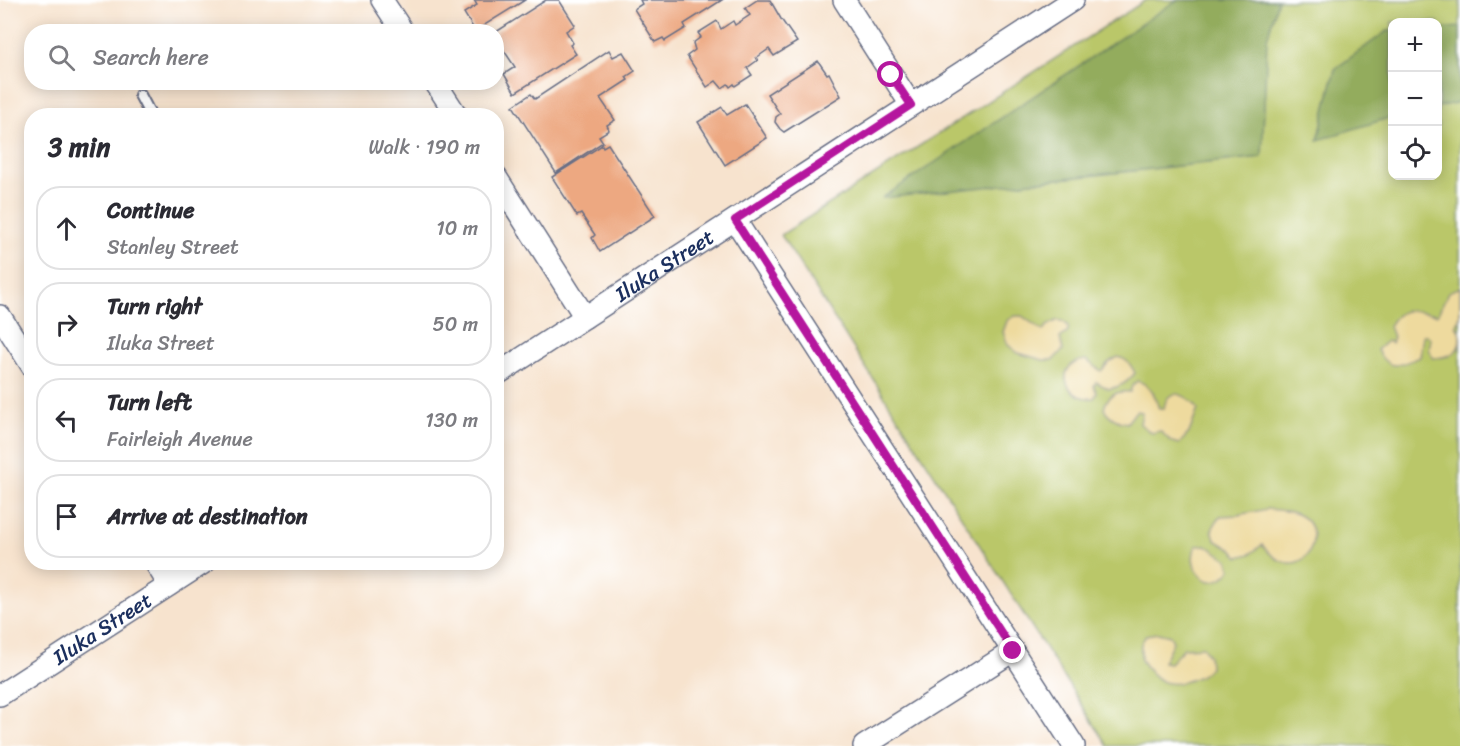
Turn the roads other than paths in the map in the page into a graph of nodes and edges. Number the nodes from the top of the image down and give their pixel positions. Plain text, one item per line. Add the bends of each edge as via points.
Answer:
1 (382, 0) edge
2 (844, 0) edge
3 (1073, 0) edge
4 (398, 24) edge
5 (440, 90) edge
6 (140, 95) dead end
7 (911, 105) junction
8 (147, 108) edge
9 (452, 108) edge
10 (504, 190) edge
11 (735, 220) junction
12 (0, 316) edge
13 (585, 317) junction
14 (24, 354) edge
15 (504, 370) edge
16 (160, 570) edge
17 (192, 570) edge
18 (169, 585) junction
19 (1013, 651) junction
20 (0, 695) edge
21 (864, 746) edge
22 (1074, 746) edge

1 - 4 street
2 - 7 street
3 - 7 street, Iluka Street
5 - 9 street
6 - 8 lane
7 - 11 street, Iluka Street
10 - 13 street
11 - 13 street, Iluka Street
11 - 19 street
12 - 14 street
13 - 15 street, Iluka Street
16 - 18 street
17 - 18 street, Iluka Street
18 - 20 street, Iluka Street
19 - 21 street
19 - 22 street

